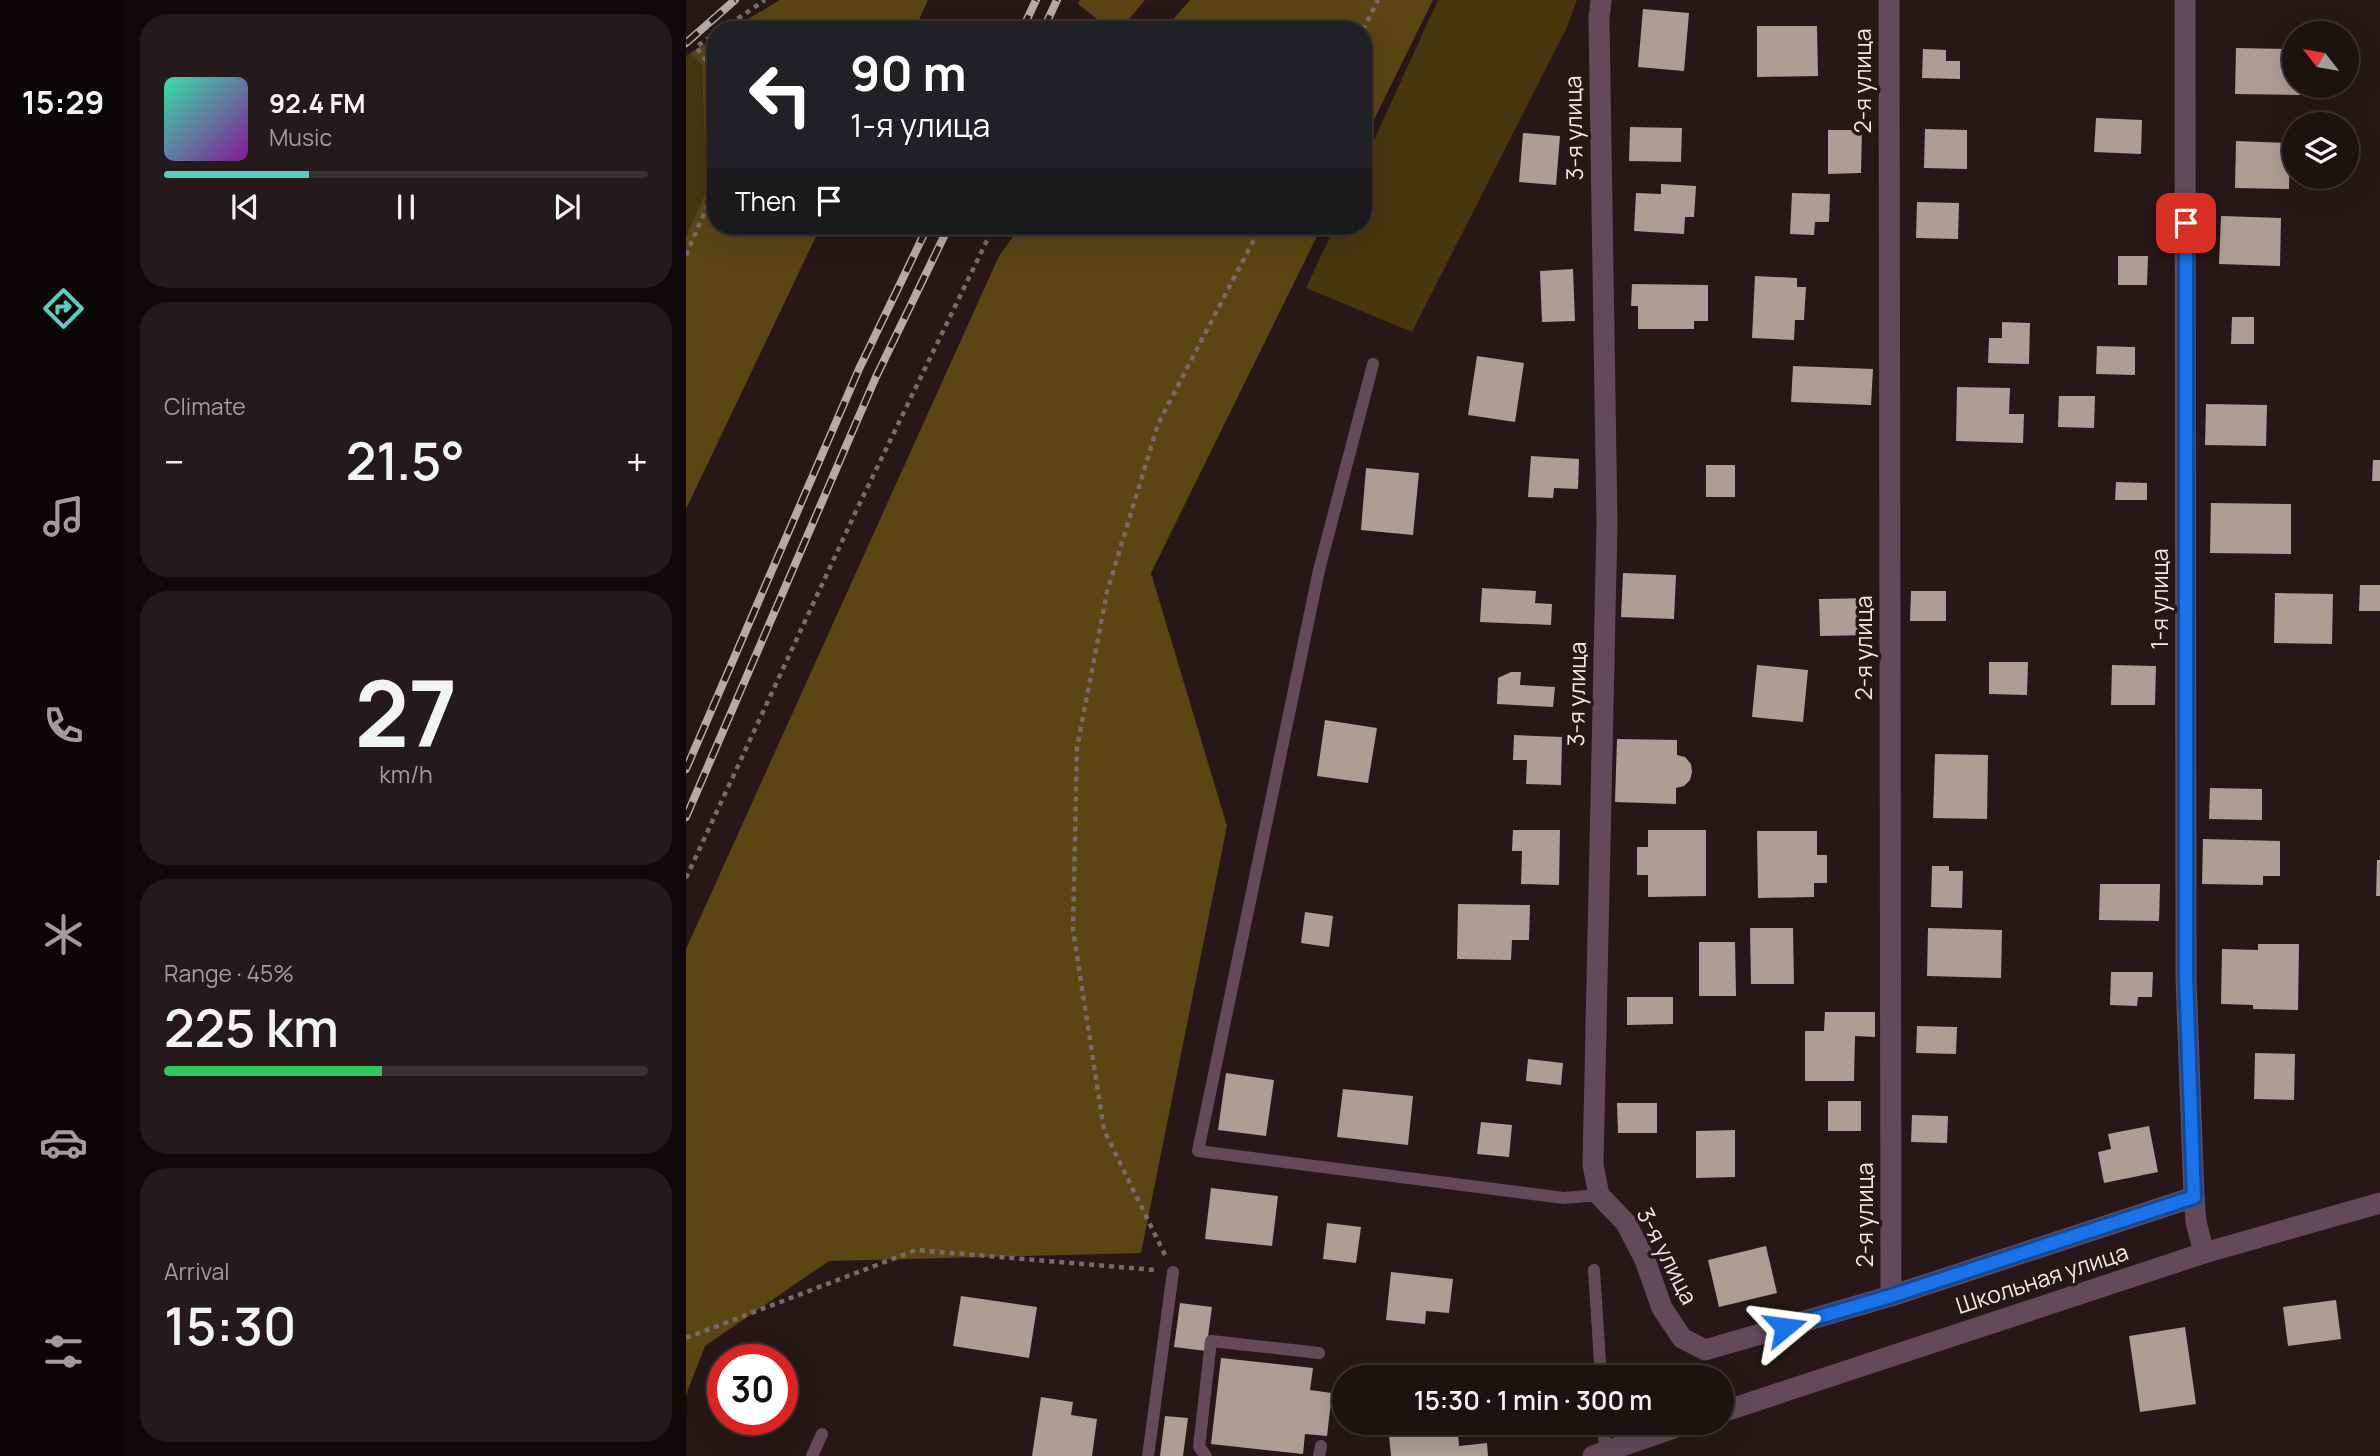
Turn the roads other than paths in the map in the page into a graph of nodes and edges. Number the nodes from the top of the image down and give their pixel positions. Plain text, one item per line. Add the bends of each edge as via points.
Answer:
1 (1601, 0) edge
2 (1889, 0) edge
3 (2185, 0) edge
4 (1373, 364) dead end
5 (1599, 1195) junction
6 (2194, 1197) junction
7 (2380, 1203) edge
8 (2204, 1253) junction
9 (1594, 1270) dead end
10 (1173, 1272) road end
11 (1891, 1296) junction
12 (1319, 1353) dead end
13 (1600, 1365) edge
14 (1734, 1408) edge
15 (822, 1434) dead end
16 (1602, 1435) edge
17 (1652, 1435) edge
18 (1599, 1453) edge
19 (812, 1456) edge
20 (1148, 1456) edge
21 (1206, 1456) edge

1 - 5 street, 3-я улица via 1607,523 1592,1165
2 - 11 street, 2-я улица
3 - 6 street, 1-я улица via 2186,964
4 - 5 lane via 1319,570 1198,1151 1564,1198
5 - 11 street, 3-я улица via 1626,1223 1662,1308 1682,1338 1705,1350
6 - 8 street, 1-я улица
6 - 11 street
7 - 8 street, Школьная улица
8 - 14 street, Школьная улица
9 - 13 lane
10 - 20 lane
12 - 21 lane via 1211,1341 1199,1447
15 - 19 lane
16 - 18 lane
17 - 18 street

